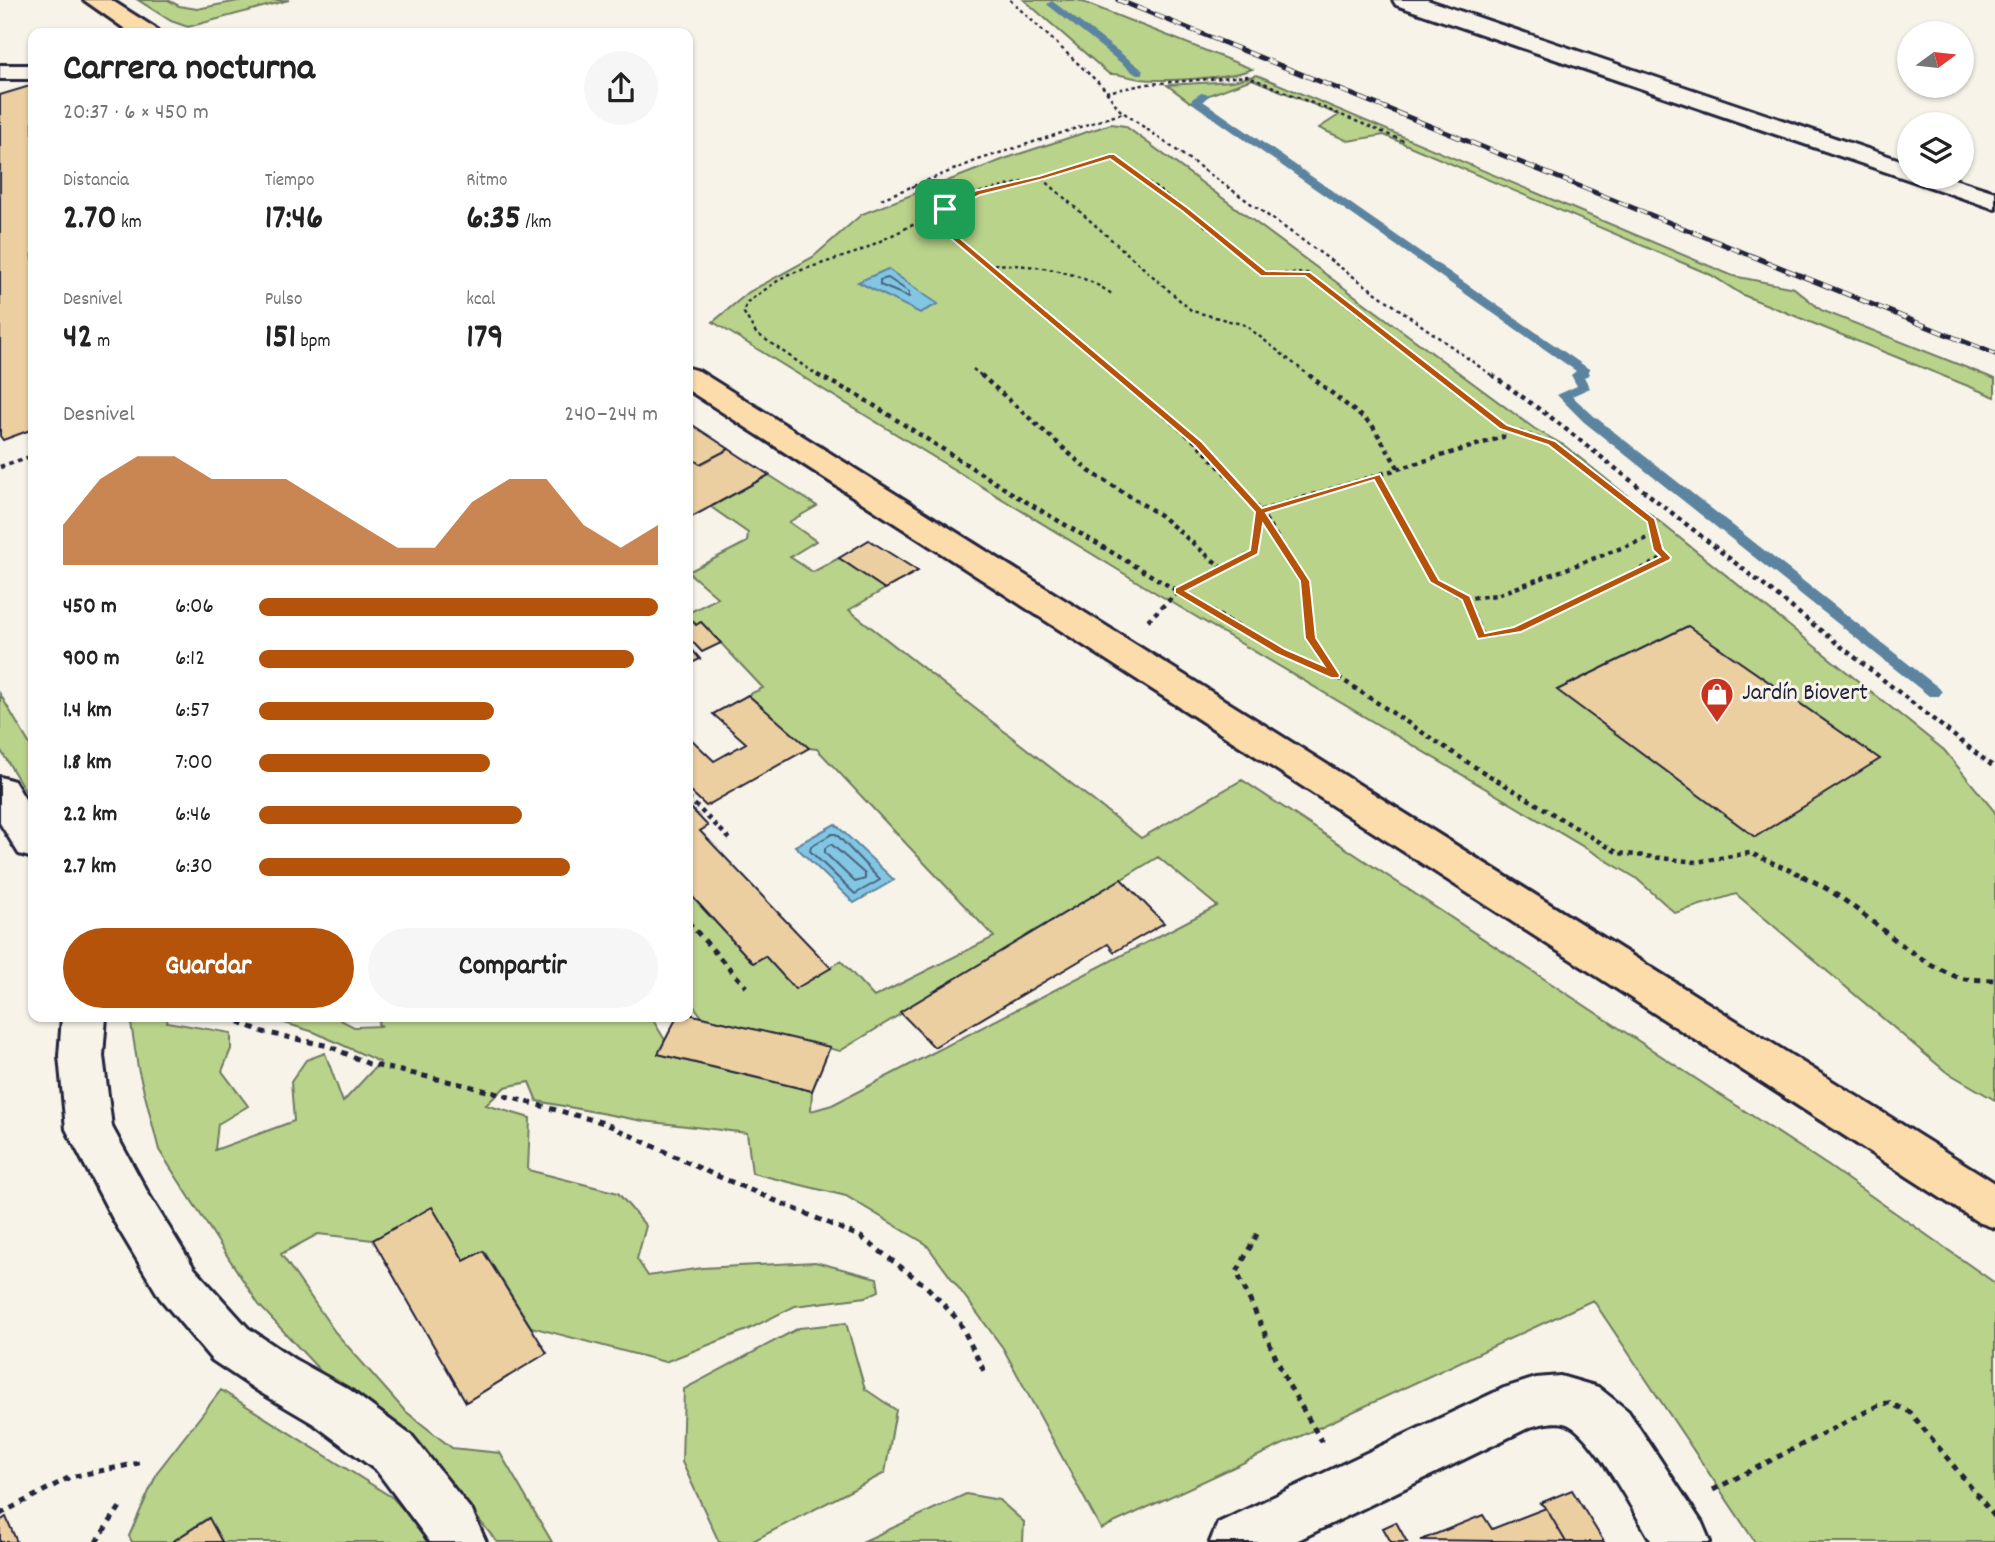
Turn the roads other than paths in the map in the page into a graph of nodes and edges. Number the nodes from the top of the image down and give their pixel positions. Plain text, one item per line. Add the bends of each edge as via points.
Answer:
1 (95, 0) edge
2 (1404, 0) edge
3 (139, 28) edge
4 (0, 72) edge
5 (28, 72) edge
6 (1897, 168) edge
7 (1958, 189) edge
8 (1995, 201) edge
9 (693, 380) edge
10 (0, 791) edge
11 (28, 836) edge
12 (84, 1022) edge
13 (1995, 1208) edge
14 (459, 1542) edge
15 (1237, 1542) edge
16 (1683, 1542) edge

1 - 3 main road
2 - 6 street
4 - 5 street
7 - 8 street
9 - 13 main road
10 - 11 street
12 - 14 street via 81,1056 89,1129 177,1283 230,1344 332,1407 395,1454
15 - 16 street via 1522,1405 1558,1398 1579,1402 1610,1428

